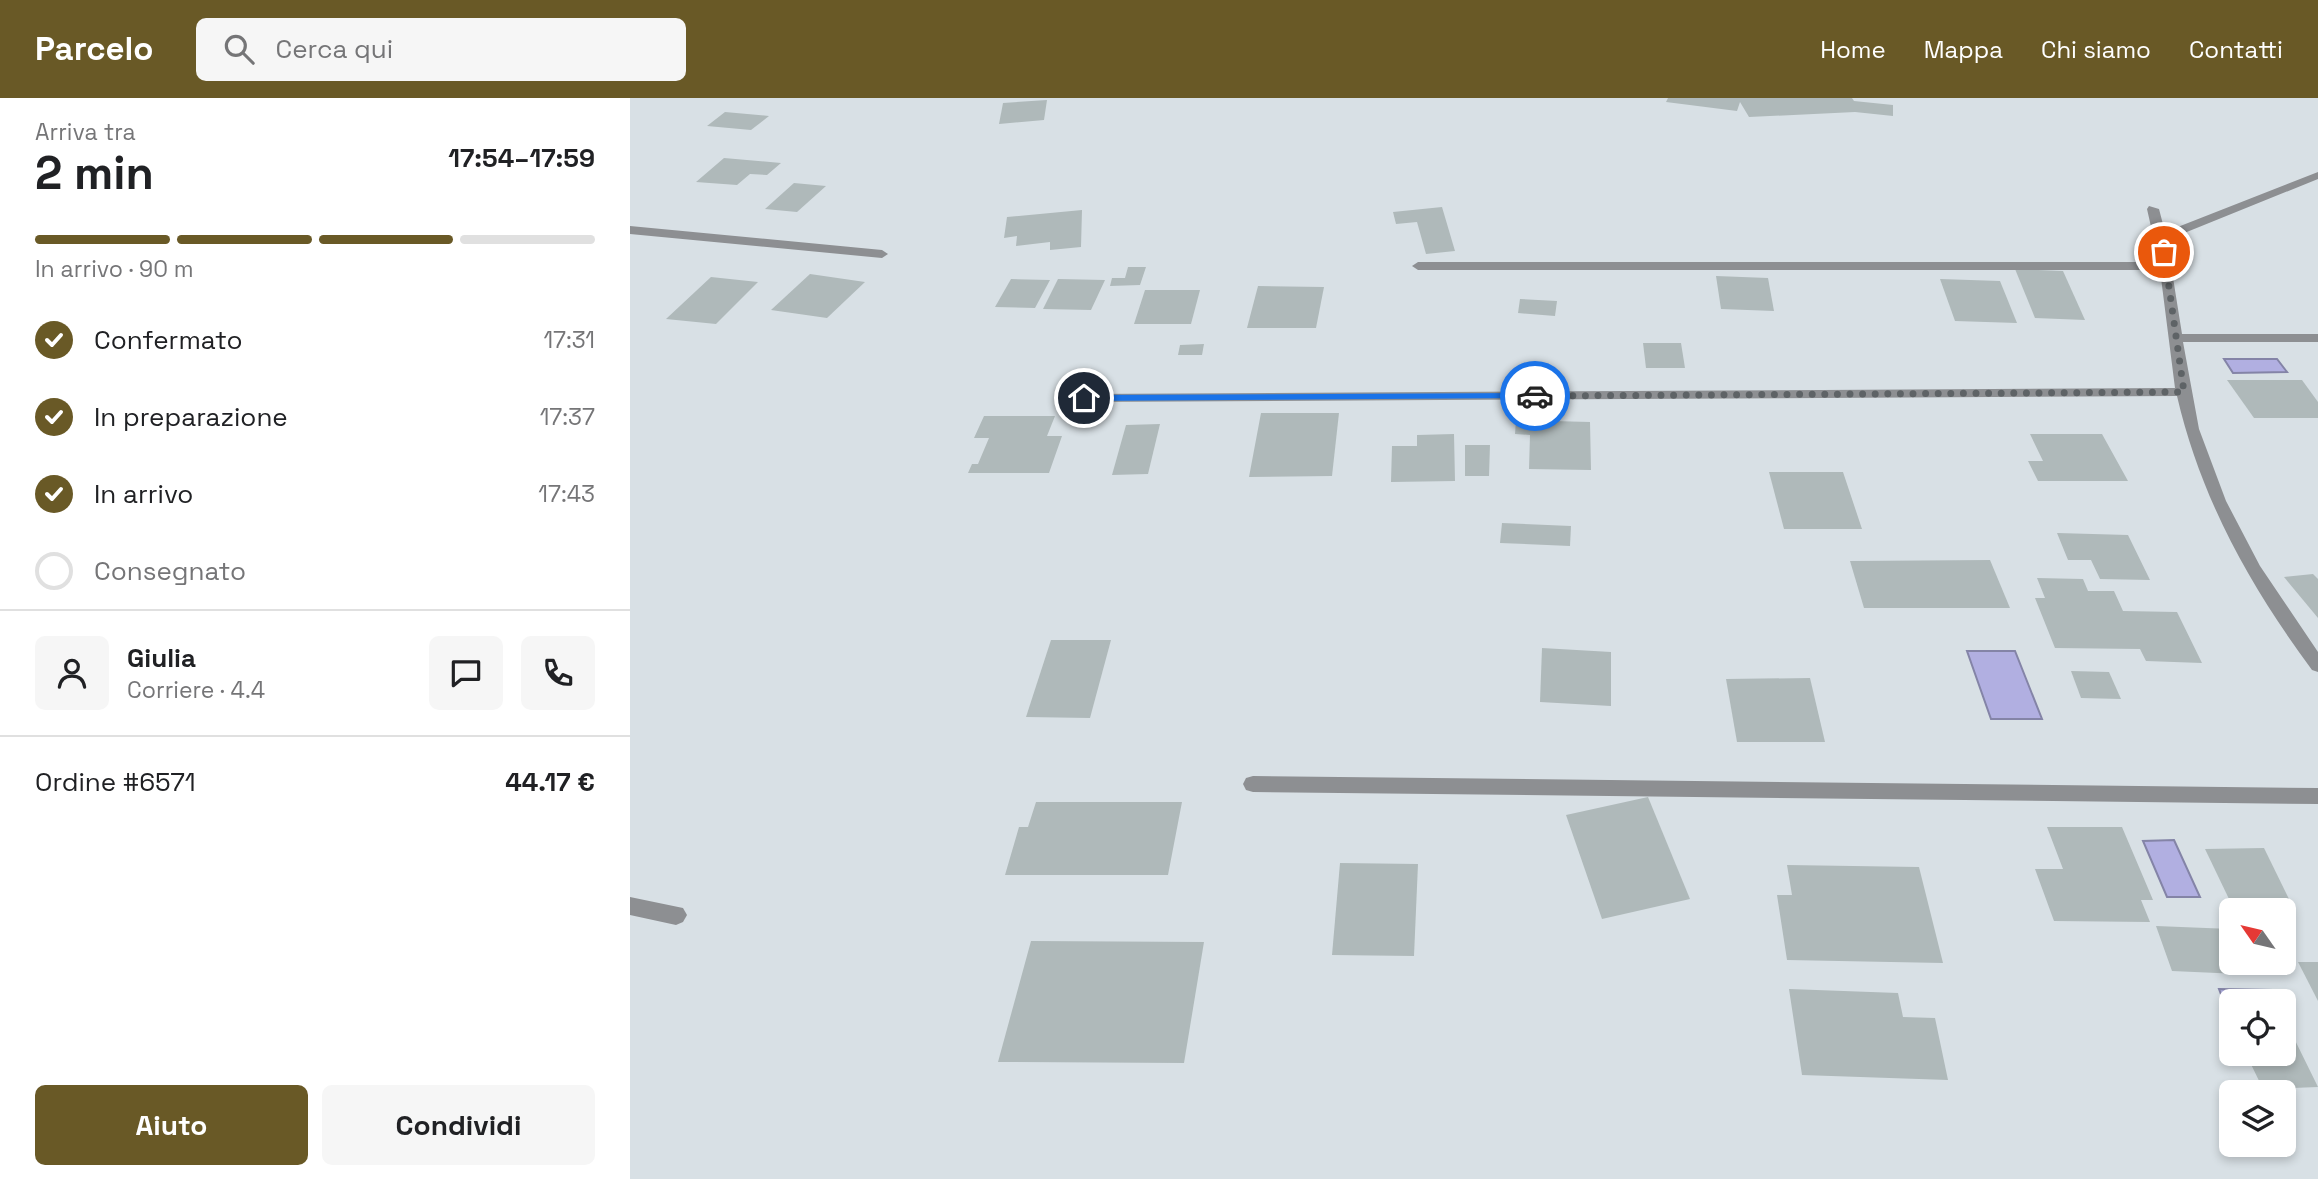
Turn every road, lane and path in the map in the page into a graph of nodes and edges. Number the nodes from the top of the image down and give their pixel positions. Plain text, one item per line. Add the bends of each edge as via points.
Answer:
1 (2318, 175) edge
2 (2153, 209) dead end
3 (630, 230) edge
4 (2161, 238) junction
5 (882, 254) dead end
6 (2166, 265) junction
7 (1418, 266) dead end
8 (2174, 338) junction
9 (2318, 338) edge
10 (2184, 392) junction
11 (1084, 398) dead end
12 (2318, 665) edge
13 (1253, 784) dead end
14 (2318, 796) edge
15 (630, 906) edge
16 (677, 915) dead end

1 - 4 street
2 - 4 street
3 - 5 street
4 - 6 street
6 - 7 street
6 - 8 street
8 - 9 street
8 - 10 street
10 - 11 street
10 - 12 street via 2210,481 2229,526 2270,597
13 - 14 street
15 - 16 street

